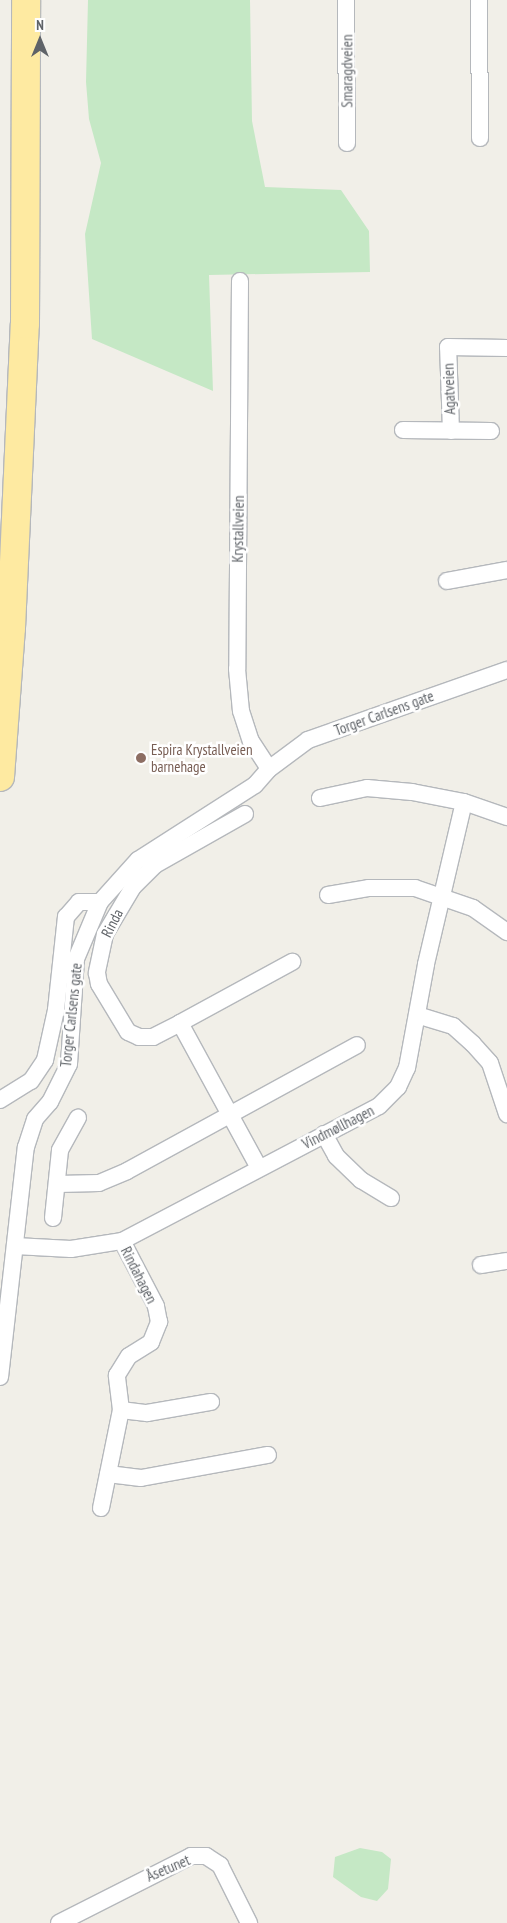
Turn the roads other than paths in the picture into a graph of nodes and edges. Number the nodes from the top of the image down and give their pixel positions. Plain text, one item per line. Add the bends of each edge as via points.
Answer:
1 (8, 0) edge
2 (26, 0) edge
3 (346, 0) edge
4 (479, 0) edge
5 (480, 138) dead end
6 (347, 143) dead end
7 (240, 281) dead end
8 (507, 348) edge
9 (403, 430) dead end
10 (451, 431) junction
11 (492, 431) dead end
12 (0, 484) edge
13 (507, 570) edge
14 (447, 581) dead end
15 (507, 670) edge
16 (269, 769) junction
17 (0, 777) edge
18 (320, 798) dead end
19 (464, 802) junction
20 (245, 814) dead end
21 (507, 817) edge
22 (328, 895) dead end
23 (442, 896) junction
24 (100, 902) junction
25 (507, 932) edge
26 (292, 962) dead end
27 (416, 1015) junction
28 (180, 1023) junction
29 (357, 1045) dead end
30 (0, 1100) edge
31 (229, 1113) junction
32 (507, 1114) edge
33 (78, 1118) dead end
34 (324, 1134) junction
35 (259, 1168) junction
36 (58, 1184) junction
37 (391, 1198) dead end
38 (53, 1218) dead end
39 (122, 1241) junction
40 (15, 1246) junction
41 (507, 1261) edge
42 (481, 1265) dead end
43 (0, 1377) edge
44 (211, 1402) dead end
45 (121, 1410) junction
46 (268, 1456) dead end
47 (108, 1474) junction
48 (100, 1508) dead end
49 (58, 1923) edge
50 (249, 1923) edge

1 - 12 highway via 8,212
2 - 17 highway via 25,324 11,628
3 - 6 street, Smaragdveien
4 - 5 street
7 - 16 street, Krystallveien via 237,669 241,711 251,741
8 - 10 street, Agatveien via 448,347
9 - 10 street, Agatveien
10 - 11 street, Agatveien
13 - 14 street
15 - 16 street, Torger Carlsens gate via 308,740
16 - 24 street, Torger Carlsens gate via 255,785 138,860
18 - 19 street via 367,788
19 - 21 street
19 - 23 street, Vindmøllhagen
20 - 28 street, Rinda via 155,865 133,887 105,934 97,961 99,984 128,1032 138,1037 153,1037
22 - 23 street via 394,886
23 - 25 street via 473,908
23 - 27 street, Vindmøllhagen
24 - 30 street via 79,902 66,918 56,1010 45,1060 31,1081
24 - 40 street, Torger Carlsens gate via 76,959 69,1064 50,1102 35,1119 26,1147
26 - 28 street, Rinda
27 - 32 street via 453,1026 473,1044 490,1063
27 - 34 street, Vindmøllhagen via 407,1068 398,1087 379,1106
28 - 31 street
29 - 31 street
31 - 35 street
31 - 36 street via 127,1171 99,1183
33 - 36 street via 60,1150
34 - 35 street, Vindmøllhagen
34 - 37 street via 336,1156 360,1180
35 - 39 street, Vindmøllhagen
36 - 38 street
39 - 40 street, Vindmøllhagen via 71,1249
39 - 45 street, Rindahagen via 156,1306 159,1322 151,1342 129,1356 119,1368 116,1381
40 - 43 street, Torger Carlsens gate
41 - 42 street
44 - 45 street via 147,1413
45 - 47 street, Rindahagen
46 - 47 street via 142,1478
47 - 48 street, Rindahagen
49 - 50 street, Åsetunet via 191,1856 206,1856 220,1865

